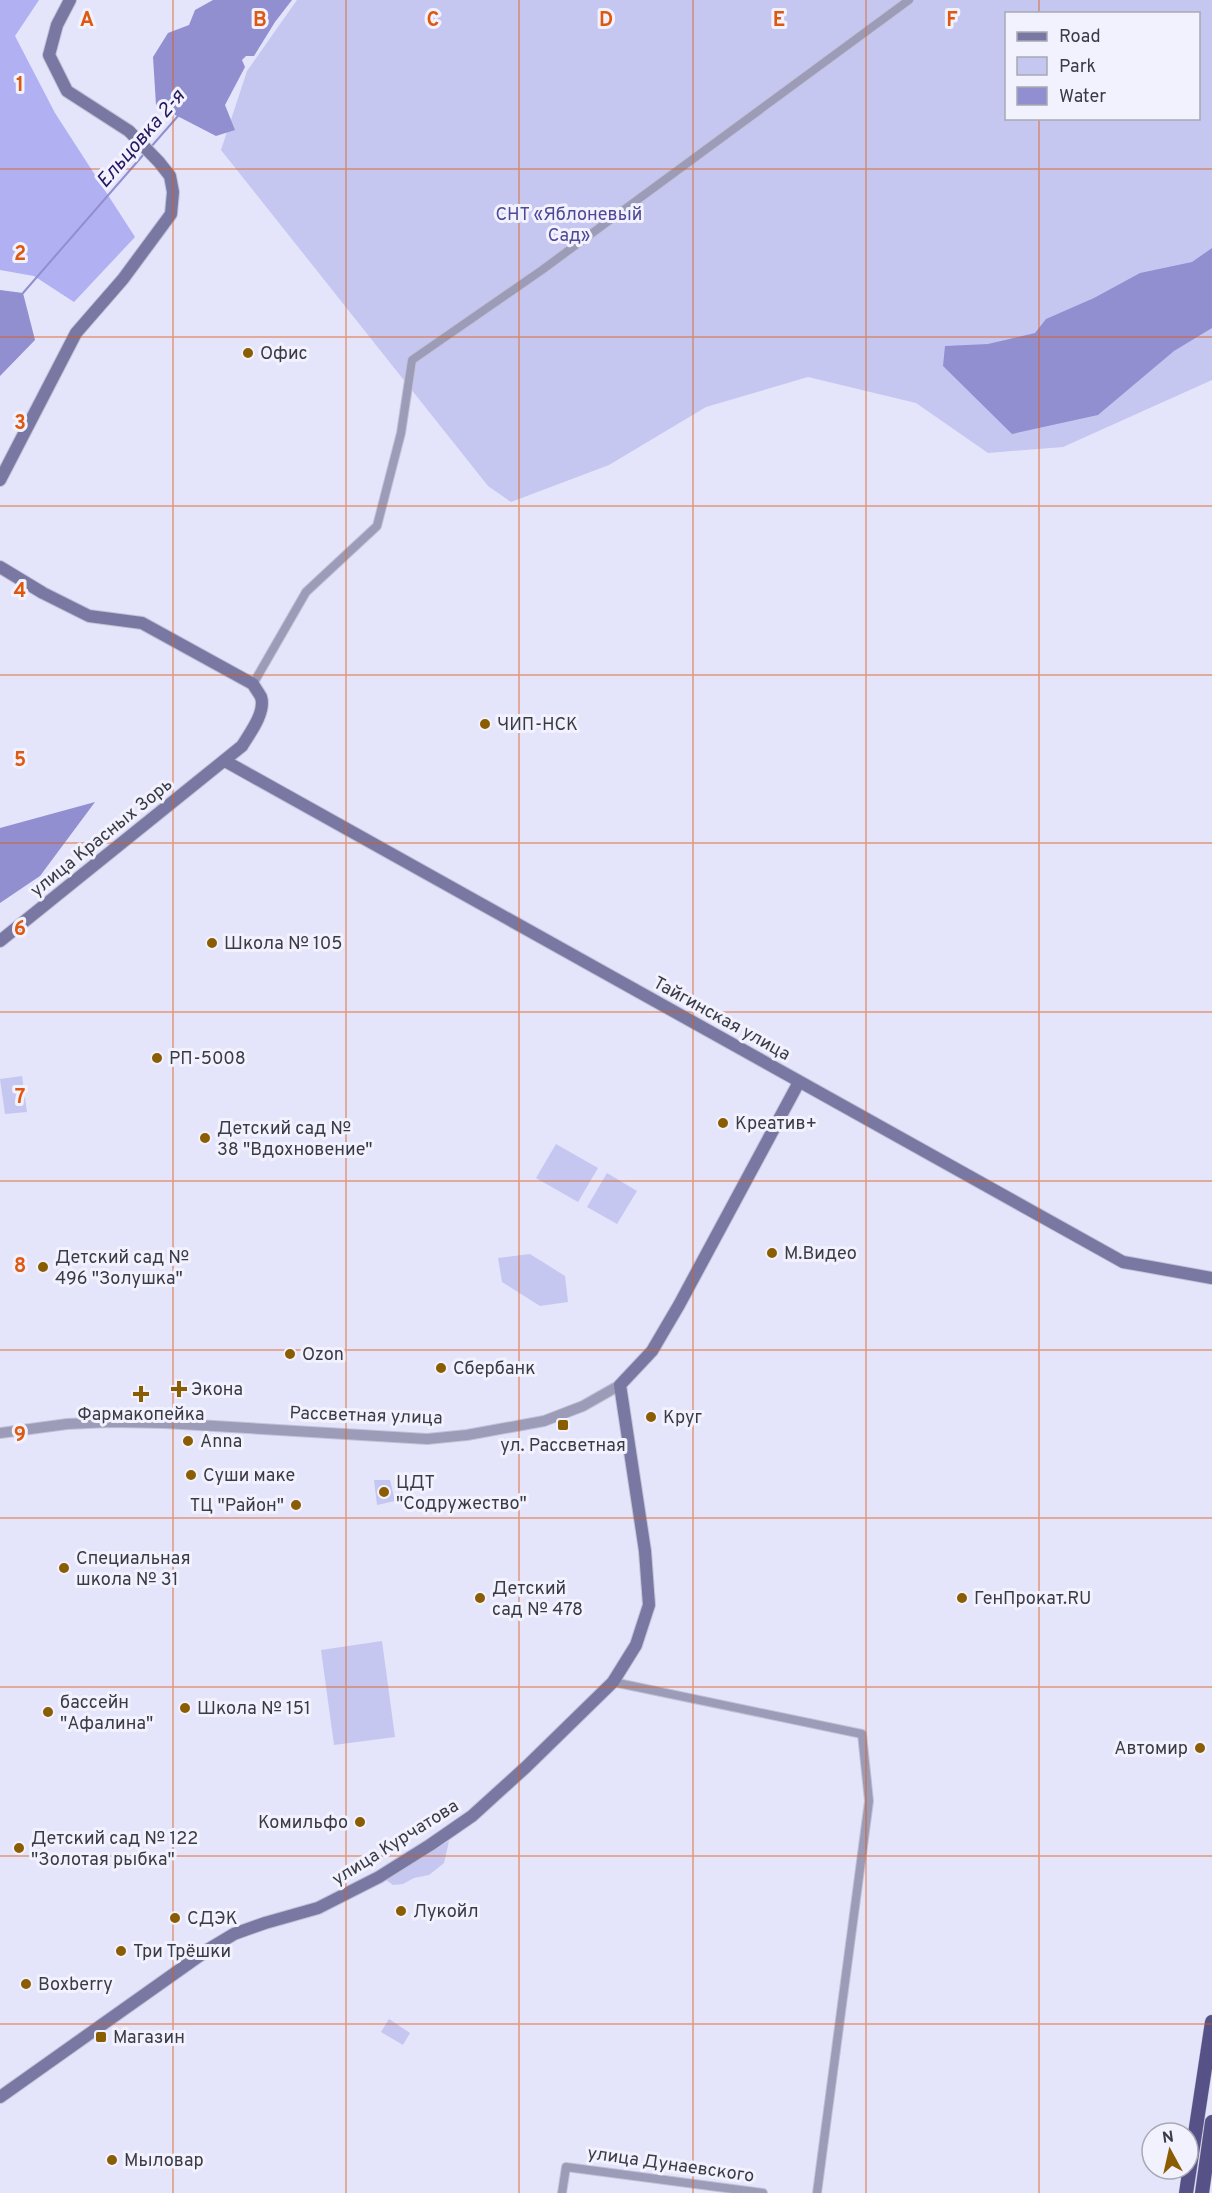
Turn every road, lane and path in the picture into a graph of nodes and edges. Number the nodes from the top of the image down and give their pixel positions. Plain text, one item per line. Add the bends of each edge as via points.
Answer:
1 (70, 0) edge
2 (909, 0) edge
3 (0, 480) edge
4 (0, 567) edge
5 (253, 684) junction
6 (225, 761) junction
7 (0, 941) edge
8 (799, 1082) junction
9 (1212, 1278) edge
10 (620, 1385) junction
11 (0, 1433) edge
12 (613, 1682) junction
13 (1212, 2022) edge
14 (0, 2097) edge
15 (1212, 2122) edge
16 (562, 2193) edge
17 (763, 2193) edge
18 (817, 2193) edge
19 (1186, 2193) edge
20 (1202, 2193) edge

1 - 3 main road via 57,25 49,55 67,91 129,131 170,176 171,214 123,279 76,333
2 - 5 street via 542,270 412,360 400,434 376,526 306,592
4 - 5 main road via 89,616 142,623
5 - 6 main road, улица Красных Зорь via 261,697 260,713 242,746
6 - 7 main road, улица Красных Зорь
6 - 8 main road, Тайгинская улица
8 - 9 main road, Тайгинская улица via 1123,1262
8 - 10 main road, Рассветная улица via 652,1351
10 - 11 street, Рассветная улица via 583,1406 544,1421 427,1439 111,1422
10 - 12 main road, улица Курчатова via 645,1551 649,1605 636,1645
12 - 14 main road, улица Курчатова via 472,1816 430,1845 318,1908 234,1934
12 - 18 street via 862,1734 869,1801
13 - 19 highway
15 - 20 highway
16 - 17 street, улица Дунаевского via 566,2167

